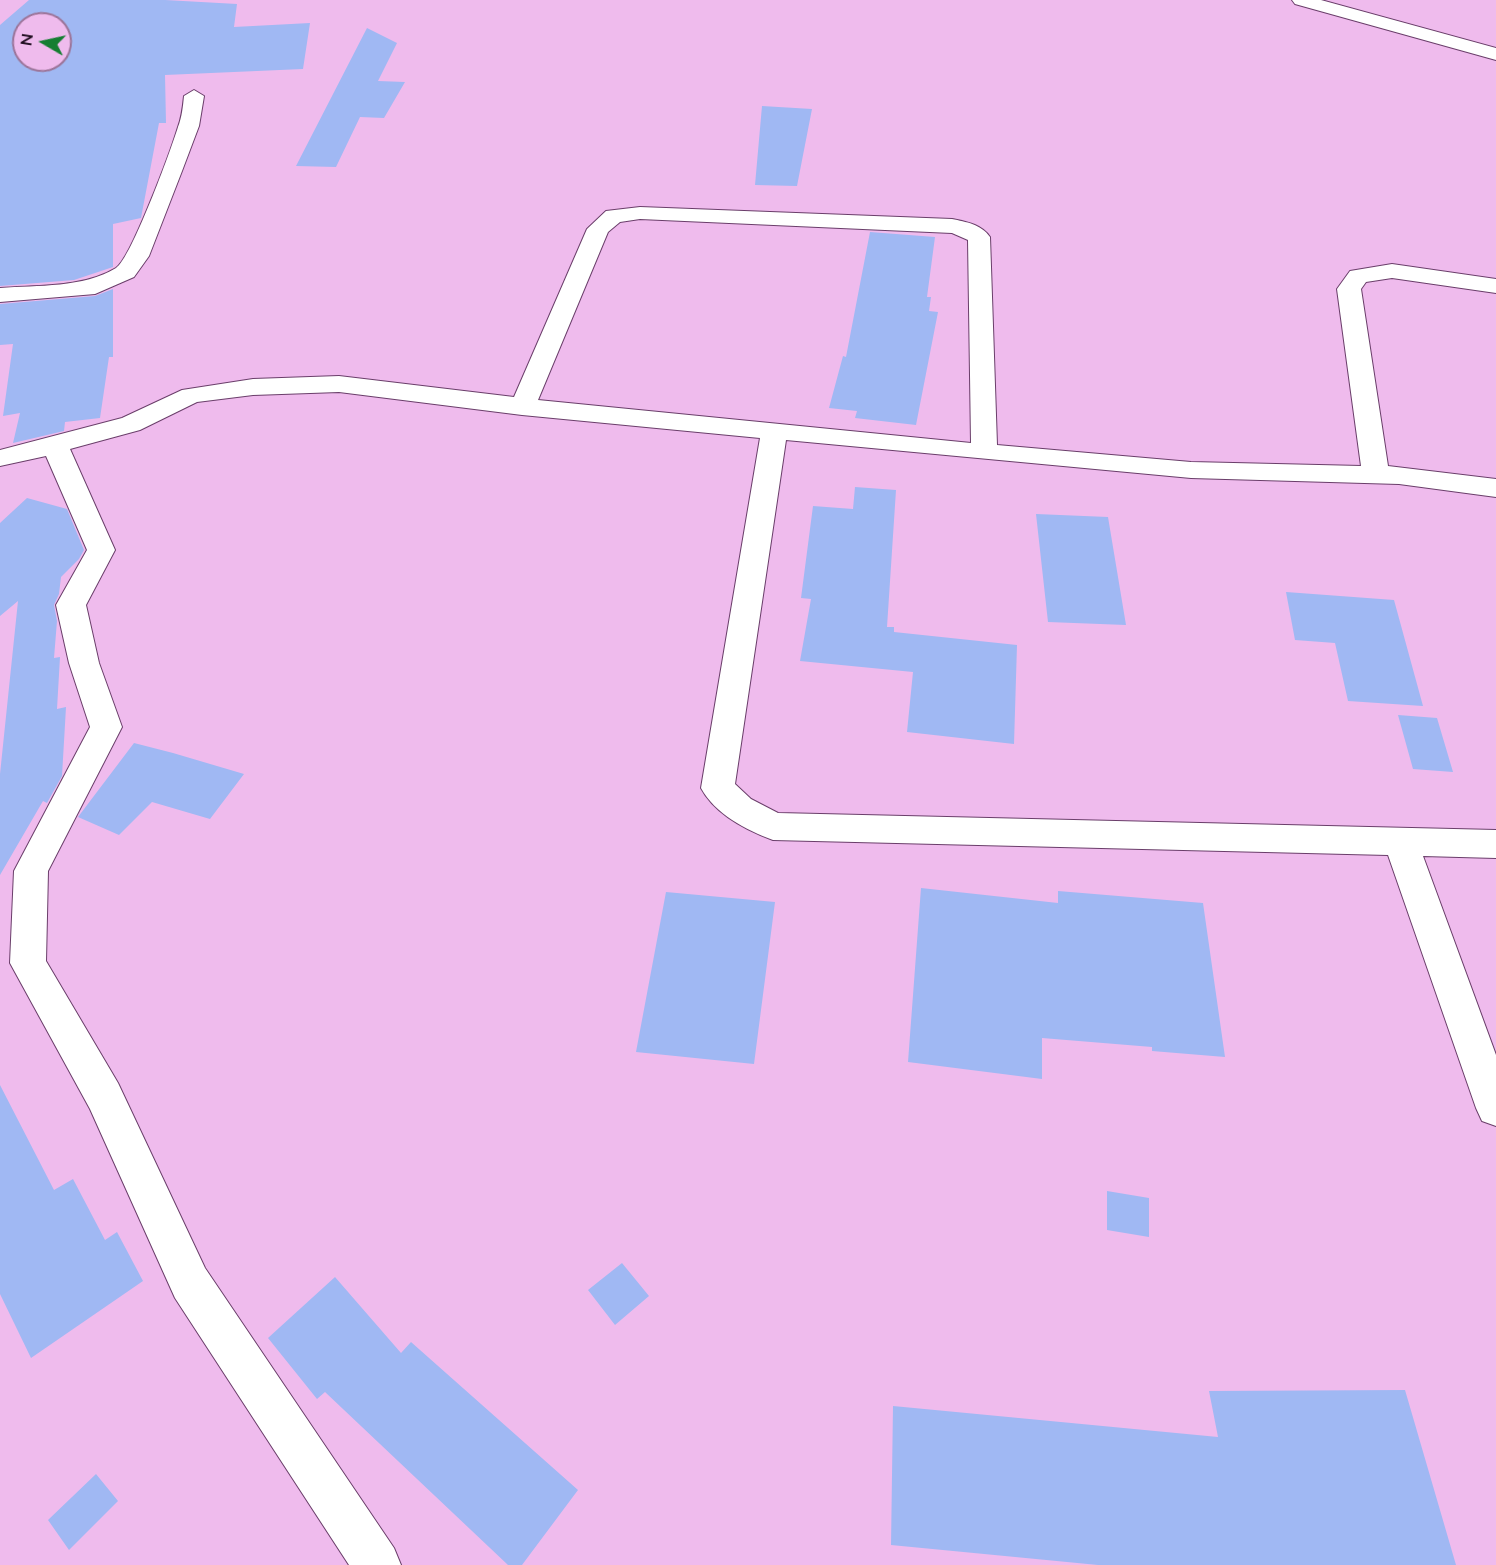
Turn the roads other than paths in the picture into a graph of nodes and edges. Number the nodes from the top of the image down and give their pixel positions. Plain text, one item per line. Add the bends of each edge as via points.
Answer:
1 (1301, 0) edge
2 (1496, 54) edge
3 (194, 96) dead end
4 (1496, 286) edge
5 (0, 295) edge
6 (522, 407) junction
7 (774, 431) junction
8 (55, 445) junction
9 (984, 452) junction
10 (0, 458) edge
11 (1376, 475) junction
12 (1496, 488) edge
13 (1401, 843) junction
14 (1496, 844) edge
15 (1496, 1108) edge
16 (377, 1565) edge

1 - 2 street
3 - 5 street via 189,126 172,171 138,256 126,272 95,286
4 - 11 street via 1392,271 1358,276 1349,289
6 - 7 street
6 - 8 street via 339,384 253,387 191,395 131,424
6 - 9 street via 598,229 614,216 640,213 952,226 968,229 979,237
7 - 9 street
7 - 13 street via 718,788 739,808 773,826
8 - 10 street
8 - 16 street via 101,550 71,605 84,663 106,727 31,871 28,963 104,1096 190,1283
9 - 11 street via 1191,470
11 - 12 street
13 - 14 street
13 - 15 street

